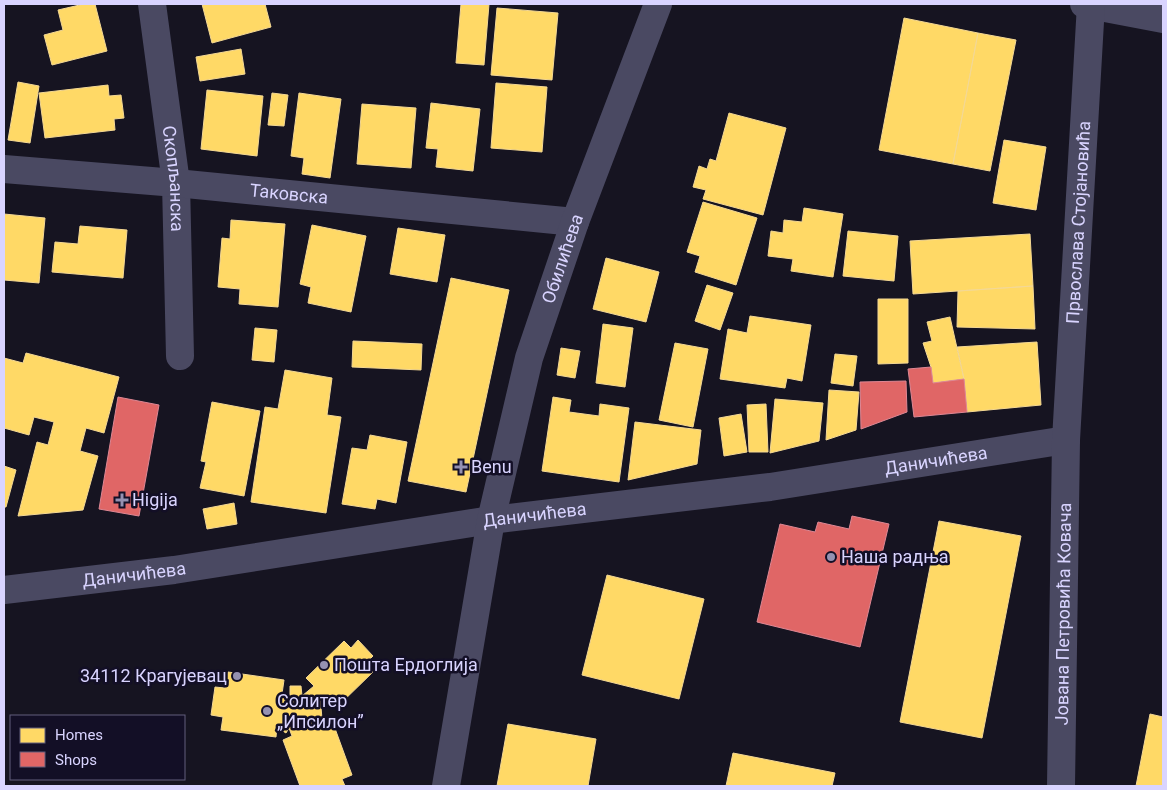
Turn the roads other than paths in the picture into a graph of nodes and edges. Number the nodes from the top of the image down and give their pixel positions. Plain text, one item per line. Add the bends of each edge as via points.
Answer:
1 (152, 4) edge
2 (658, 4) edge
3 (1088, 4) edge
4 (1163, 19) edge
5 (4, 169) edge
6 (176, 183) junction
7 (574, 222) junction
8 (180, 356) dead end
9 (1066, 440) junction
10 (491, 520) junction
11 (4, 590) edge
12 (446, 786) edge
13 (1062, 786) edge

1 - 6 street, Скопљанска
2 - 7 street, Обилићева
3 - 4 street
3 - 9 street, Првослава Стојановића
5 - 6 street, Таковска
6 - 7 street, Таковска
6 - 8 street, Скопљанска
7 - 10 street, Обилићева via 529,358
9 - 10 street, Даничићева via 770,487
9 - 13 street, Јована Петровића Ковача
10 - 11 street, Даничићева via 174,570
10 - 12 street, Обилићева

